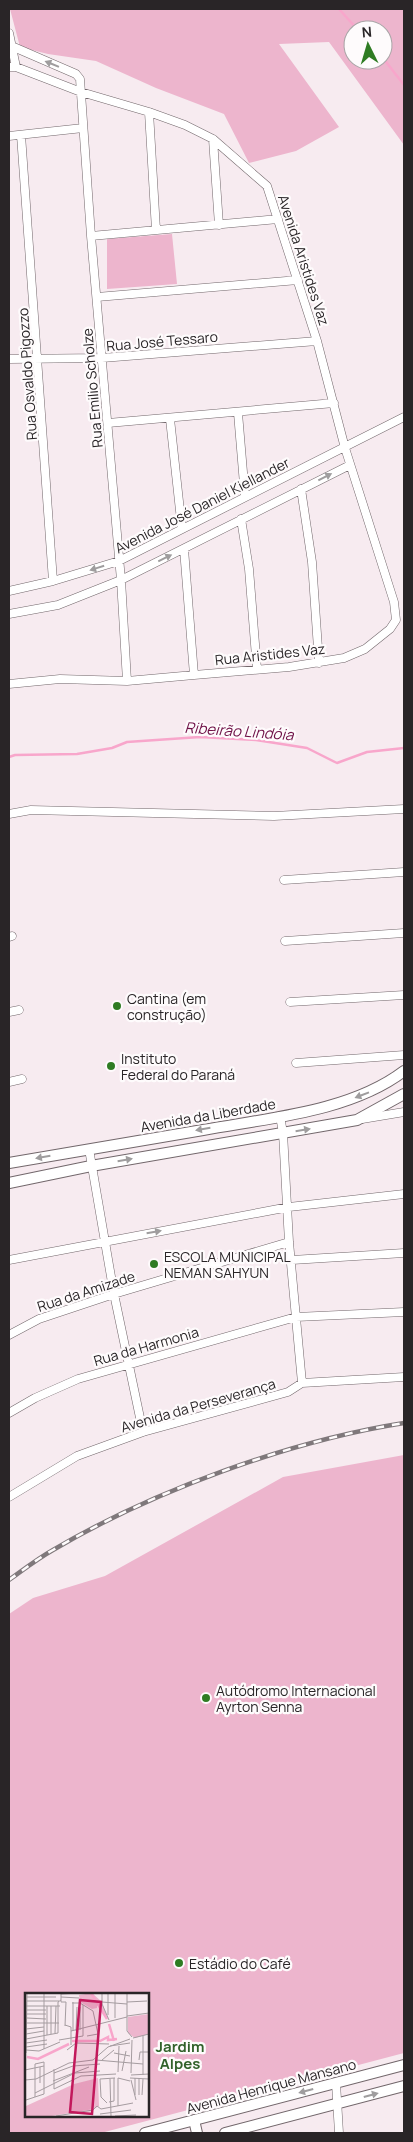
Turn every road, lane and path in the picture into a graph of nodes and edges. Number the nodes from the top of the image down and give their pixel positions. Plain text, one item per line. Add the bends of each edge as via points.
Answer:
1 (9, 34) edge
2 (10, 45) edge
3 (12, 67) edge
4 (81, 92) junction
5 (150, 112) junction
6 (83, 128) junction
7 (21, 135) junction
8 (9, 136) edge
9 (213, 139) junction
10 (278, 219) junction
11 (219, 225) junction
12 (156, 230) junction
13 (91, 236) junction
14 (298, 280) junction
15 (97, 297) junction
16 (317, 341) junction
17 (38, 358) junction
18 (102, 358) junction
19 (9, 359) edge
20 (334, 404) junction
21 (238, 413) junction
22 (404, 417) edge
23 (170, 419) junction
24 (108, 423) junction
25 (345, 448) junction
26 (350, 464) junction
27 (301, 489) junction
28 (245, 496) junction
29 (242, 519) junction
30 (182, 528) junction
31 (184, 549) junction
32 (119, 561) junction
33 (121, 580) junction
34 (53, 581) junction
35 (9, 591) edge
36 (9, 614) edge
37 (319, 663) junction
38 (257, 669) junction
39 (194, 675) junction
40 (127, 681) junction
41 (9, 684) edge
42 (404, 808) edge
43 (9, 814) edge
44 (404, 872) edge
45 (284, 880) dead end
46 (404, 933) edge
47 (284, 941) dead end
48 (404, 995) edge
49 (290, 1002) dead end
50 (19, 1010) dead end
51 (9, 1012) edge
52 (404, 1055) edge
53 (296, 1063) dead end
54 (404, 1071) edge
55 (22, 1079) dead end
56 (9, 1082) edge
57 (404, 1094) edge
58 (404, 1112) edge
59 (280, 1116) junction
60 (357, 1120) junction
61 (283, 1133) junction
62 (89, 1149) junction
63 (9, 1163) edge
64 (91, 1166) junction
65 (9, 1183) edge
66 (404, 1194) edge
67 (289, 1206) junction
68 (106, 1240) junction
69 (290, 1242) junction
70 (404, 1254) edge
71 (9, 1260) edge
72 (292, 1260) junction
73 (114, 1294) junction
74 (404, 1312) edge
75 (296, 1317) junction
76 (9, 1335) edge
77 (128, 1364) junction
78 (404, 1377) edge
79 (302, 1383) junction
80 (9, 1413) edge
81 (143, 1432) junction
82 (9, 1496) edge
83 (404, 2065) edge
84 (336, 2083) junction
85 (404, 2086) edge
86 (337, 2104) junction
87 (194, 2120) junction
88 (160, 2131) edge
89 (145, 2133) edge
90 (197, 2133) edge
91 (224, 2133) edge
92 (339, 2133) edge

1 - 2 street
2 - 3 street
4 -> 2 street via 80,79 76,74
3 - 4 street, Avenida Aristides Vaz
4 - 5 street, Avenida Aristides Vaz
4 - 6 street, Rua Emilio Scholze
5 - 9 street, Avenida Aristides Vaz
5 - 12 street
6 - 7 street
6 - 13 street, Rua Emilio Scholze
7 - 8 street
7 - 17 street, Rua Osvaldo Pigozzo
9 - 10 street, Avenida Aristides Vaz via 266,186
9 - 11 street
10 - 11 street
10 - 14 street, Avenida Aristides Vaz
11 - 12 street
12 - 13 street
13 - 15 street, Rua Emilio Scholze
14 - 15 street
14 - 16 street, Avenida Aristides Vaz
15 - 18 street, Rua Emilio Scholze
16 - 18 street, Rua José Tessaro
16 - 20 street, Avenida Aristides Vaz
17 - 18 street, Rua José Tessaro
17 - 19 street, Rua José Tessaro
17 - 34 street, Rua Osvaldo Pigozzo
18 - 24 street, Rua Emilio Scholze
20 - 21 street
20 - 25 street, Avenida Aristides Vaz
21 - 23 street
21 - 28 street
22 - 25 street, Avenida José Daniel Kiellander
23 - 24 street
23 - 30 street
24 - 32 street, Rua Emilio Scholze
25 - 26 street, Rua Aristides Vaz
25 - 28 street, Avenida José Daniel Kiellander
27 -> 26 street
26 - 37 street, Rua Aristides Vaz via 394,602 396,620 390,629 364,649 344,658
27 - 29 street
27 - 37 street via 312,562
28 - 30 street, Avenida José Daniel Kiellander
29 - 31 street
29 - 38 street
30 - 32 street, Avenida José Daniel Kiellander
33 -> 31 street
31 - 39 street
32 - 33 street, Rua Emilio Scholze
32 -> 34 street, Avenida José Daniel Kiellander
33 - 36 street via 58,605
33 - 40 street, Rua Emilio Scholze
34 - 35 street, Avenida José Daniel Kiellander
37 - 38 street, Rua Aristides Vaz
38 - 39 street, Rua Aristides Vaz
39 - 40 street, Rua Aristides Vaz
40 - 41 street, Rua Aristides Vaz via 60,679
42 - 43 street via 274,816 31,810
44 - 45 street
46 - 47 street
48 - 49 street
50 - 51 street
52 - 53 street
54 -> 59 street, Avenida da Liberdade via 364,1095
55 - 56 street
57 - 60 street
58 - 60 street
59 - 61 street
59 -> 62 street, Avenida da Liberdade
61 -> 60 street
64 -> 61 street
61 - 67 street
62 -> 63 street, Avenida da Liberdade
62 - 64 street
64 - 65 street
64 - 68 street
66 - 67 street
68 -> 67 street
67 - 69 street
68 - 71 street
68 - 73 street
69 - 72 street
69 - 73 street, Rua da Amizade
70 - 72 street
72 - 75 street
73 - 76 street, Rua da Amizade via 39,1319
73 - 77 street
74 - 75 street, Rua da Harmonia
75 - 77 street, Rua da Harmonia
75 - 79 street
77 - 80 street, Rua da Harmonia via 78,1379
77 - 81 street
78 - 79 street, Avenida da Perseverança
79 - 81 street, Avenida da Perseverança via 288,1392
81 - 82 street, Avenida da Perseverança via 77,1456
83 - 84 street, Avenida Henrique Mansano
84 - 86 street
84 -> 87 street, Avenida Henrique Mansano
86 -> 85 street
86 - 91 street
86 - 92 street
87 - 88 street, Avenida Henrique Mansano
87 - 90 street
88 - 89 street, Avenida Henrique Mansano

